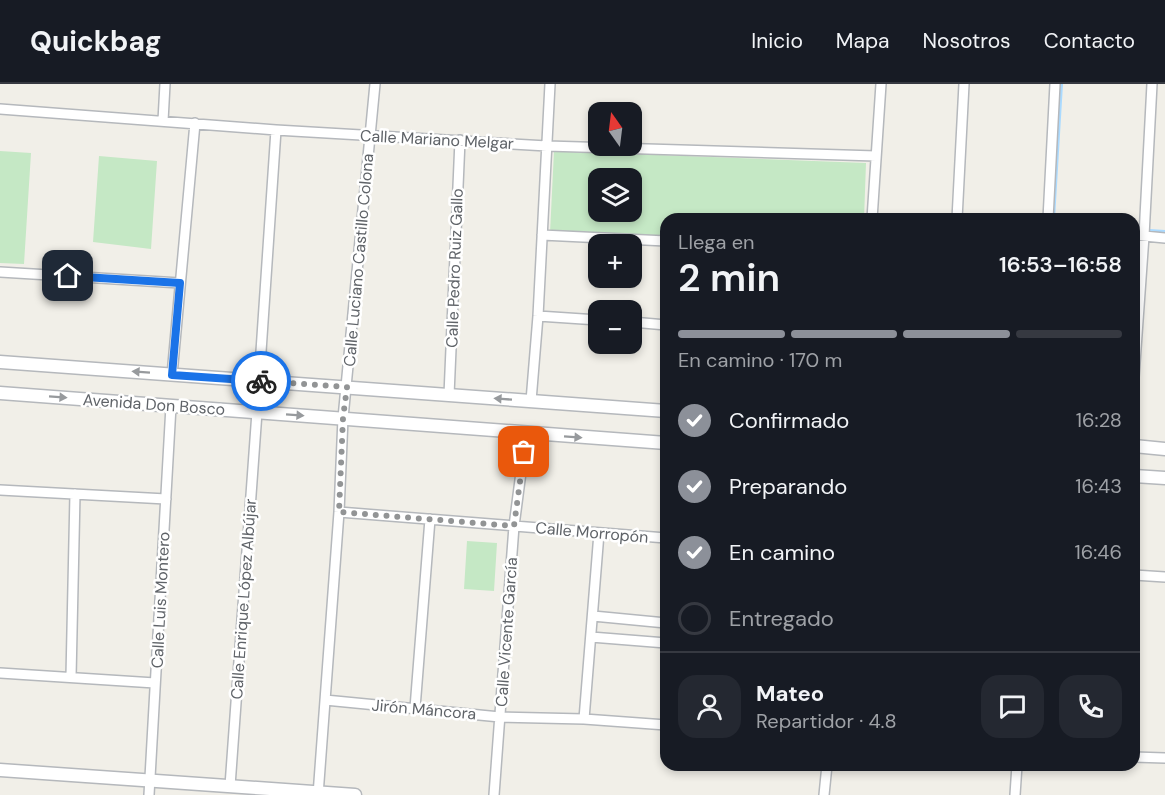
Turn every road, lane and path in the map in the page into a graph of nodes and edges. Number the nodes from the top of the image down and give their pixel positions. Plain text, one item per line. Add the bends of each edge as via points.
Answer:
1 (165, 84) edge
2 (375, 84) edge
3 (550, 84) edge
4 (881, 84) edge
5 (964, 84) edge
6 (1055, 84) edge
7 (1152, 84) edge
8 (0, 109) edge
9 (163, 121) junction
10 (195, 123) junction
11 (276, 129) junction
12 (369, 135) junction
13 (459, 140) junction
14 (547, 146) junction
15 (876, 156) junction
16 (872, 213) edge
17 (957, 213) edge
18 (1048, 213) edge
19 (1140, 224) edge
20 (542, 235) junction
21 (1140, 236) edge
22 (1165, 237) edge
23 (660, 241) edge
24 (0, 272) edge
25 (180, 283) junction
26 (537, 316) junction
27 (588, 319) edge
28 (642, 323) edge
29 (660, 324) edge
30 (0, 362) edge
31 (172, 375) junction
32 (259, 381) junction
33 (347, 387) junction
34 (0, 393) edge
35 (449, 395) junction
36 (531, 401) junction
37 (171, 406) junction
38 (660, 411) edge
39 (257, 412) junction
40 (343, 418) junction
41 (526, 434) junction
42 (660, 443) edge
43 (1140, 446) edge
44 (1165, 448) edge
45 (1140, 476) edge
46 (1165, 478) edge
47 (0, 490) edge
48 (75, 494) junction
49 (166, 499) junction
50 (339, 512) junction
51 (430, 519) junction
52 (514, 526) junction
53 (599, 533) junction
54 (660, 538) edge
55 (1140, 576) edge
56 (1165, 578) edge
57 (592, 616) junction
58 (660, 622) edge
59 (591, 638) junction
60 (660, 643) edge
61 (0, 672) edge
62 (71, 677) junction
63 (156, 683) junction
64 (325, 700) junction
65 (415, 708) junction
66 (500, 717) junction
67 (584, 719) junction
68 (660, 725) edge
69 (1140, 757) edge
70 (1165, 758) edge
71 (0, 770) edge
72 (826, 771) edge
73 (1017, 771) edge
74 (150, 781) junction
75 (230, 786) junction
76 (318, 794) edge
77 (149, 795) edge
78 (355, 795) edge
79 (494, 795) edge
80 (824, 795) edge
81 (1015, 795) edge

1 - 9 street
2 - 12 street, Calle Luciano Castillo Colona
3 - 14 street
4 - 15 street
5 - 17 street
6 - 18 street
7 - 19 street
8 - 9 street, Calle Mariano Melgar
9 - 10 street, Calle Mariano Melgar
10 - 11 street, Calle Mariano Melgar
10 - 25 street
11 - 12 street, Calle Mariano Melgar
11 - 32 street
12 - 13 street, Calle Mariano Melgar
12 - 33 street, Calle Luciano Castillo Colona
13 - 14 street, Calle Mariano Melgar
13 - 35 street, Calle Pedro Ruiz Gallo
14 - 15 street, Calle Mariano Melgar
14 - 20 street
15 - 16 street
20 - 23 street
20 - 26 street
21 - 22 street
24 - 25 street
25 - 31 street
26 - 27 street
26 - 36 street
28 - 29 street
31 -> 30 street, Avenida Don Bosco
31 - 32 street, Avenida Don Bosco
32 - 33 street, Avenida Don Bosco
33 - 35 street, Avenida Don Bosco
33 - 40 street, Calle Luciano Castillo Colona
34 -> 37 street, Avenida Don Bosco
36 -> 35 street, Avenida Don Bosco
36 - 38 street, Avenida Don Bosco
37 - 39 street, Avenida Don Bosco
37 - 49 street, Calle Luis Montero
39 -> 40 street, Avenida Don Bosco
39 - 75 street, Calle Enrique López Albújar
40 - 41 street, Avenida Don Bosco
40 - 50 street, Calle Luciano Castillo Colona
41 -> 42 street, Avenida Don Bosco
41 - 52 street, Calle Vicente García
43 - 44 street
45 - 46 street
47 - 48 street
48 - 49 street
48 - 62 street
49 - 63 street, Calle Luis Montero
50 - 51 street, Calle Morropón
50 - 64 street, Calle Luciano Castillo Colona
51 - 52 street, Calle Morropón
51 - 65 street
52 - 53 street, Calle Morropón
52 - 66 street, Calle Vicente García
53 - 54 street, Calle Morropón
53 - 57 street
55 - 56 street
57 - 58 street
57 - 59 street
59 - 60 street
59 - 67 street
61 - 62 street
62 - 63 street
63 - 74 street, Calle Luis Montero
64 - 65 street, Jirón Máncora
64 - 76 street, Calle Luciano Castillo Colona
65 - 66 street, Jirón Máncora
66 - 67 street, Jirón Máncora
66 - 79 street, Calle Vicente García
67 - 68 street, Jirón Máncora
69 - 70 street
71 - 74 street
72 - 80 street
73 - 81 street
74 - 75 street
74 - 77 street, Calle Luis Montero
75 - 76 street
76 - 78 street

